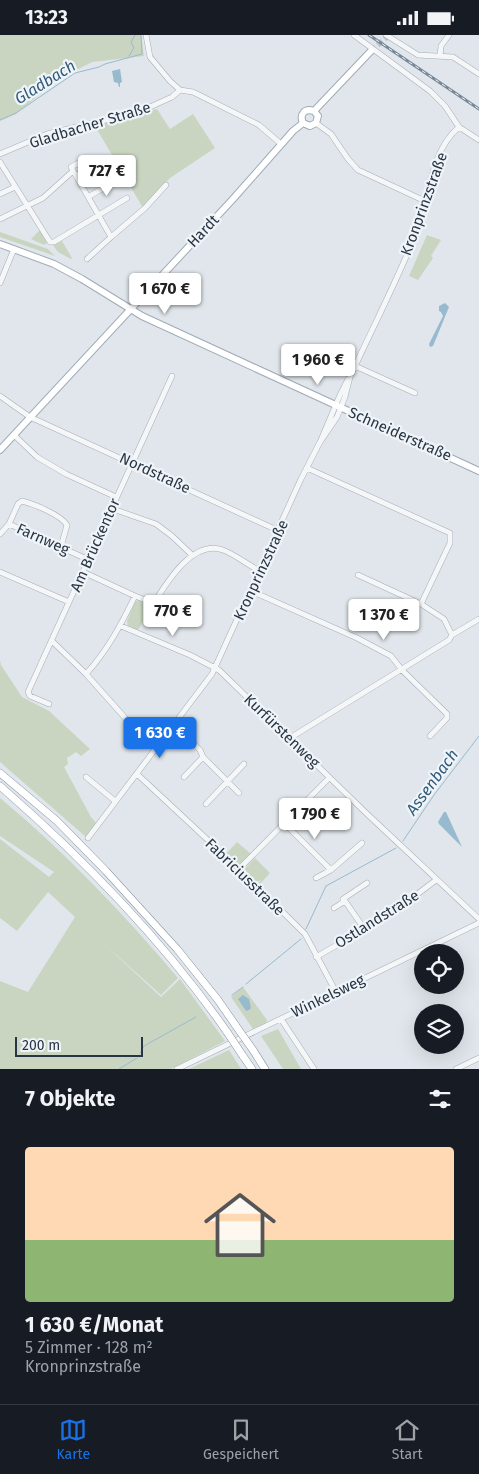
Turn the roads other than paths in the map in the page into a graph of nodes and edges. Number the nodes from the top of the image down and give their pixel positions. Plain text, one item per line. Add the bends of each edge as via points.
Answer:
1 (146, 35) edge
2 (354, 35) edge
3 (386, 35) edge
4 (449, 35) edge
5 (371, 51) tunnel mouth
6 (440, 56) junction
7 (479, 74) edge
8 (180, 89) junction
9 (314, 111) junction
10 (303, 123) junction
11 (316, 123) junction
12 (459, 127) junction
13 (479, 140) edge
14 (281, 145) junction
15 (0, 154) edge
16 (0, 162) edge
17 (117, 181) dead end
18 (166, 185) dead end
19 (15, 187) junction
20 (0, 194) edge
21 (88, 197) junction
22 (127, 199) dead end
23 (425, 201) junction
24 (26, 206) junction
25 (98, 215) junction
26 (0, 220) edge
27 (0, 225) edge
28 (111, 237) junction
29 (0, 244) edge
30 (14, 249) junction
31 (86, 259) dead end
32 (0, 283) edge
33 (130, 309) junction
34 (355, 366) junction
35 (172, 376) dead end
36 (415, 393) dead end
37 (0, 396) edge
38 (338, 407) junction
39 (30, 417) junction
40 (14, 435) junction
41 (0, 450) edge
42 (133, 463) junction
43 (308, 468) junction
44 (479, 471) edge
45 (116, 497) junction
46 (113, 509) junction
47 (9, 524) junction
48 (279, 531) junction
49 (0, 534) edge
50 (61, 547) junction
51 (192, 555) junction
52 (89, 560) junction
53 (260, 571) junction
54 (0, 572) edge
55 (84, 572) junction
56 (358, 575) dead end
57 (251, 591) junction
58 (135, 597) junction
59 (69, 602) junction
60 (421, 605) junction
61 (479, 619) edge
62 (121, 626) junction
63 (452, 635) junction
64 (52, 641) junction
65 (215, 669) junction
66 (402, 669) junction
67 (86, 674) junction
68 (49, 704) dead end
69 (174, 724) junction
70 (430, 736) dead end
71 (164, 737) junction
72 (290, 738) junction
73 (203, 757) junction
74 (244, 765) dead end
75 (0, 773) edge
76 (137, 774) junction
77 (86, 777) dead end
78 (184, 777) dead end
79 (329, 778) junction
80 (227, 781) junction
81 (0, 786) edge
82 (239, 793) dead end
83 (115, 801) junction
84 (206, 803) dead end
85 (285, 824) junction
86 (88, 838) dead end
87 (362, 843) dead end
88 (239, 869) junction
89 (331, 870) junction
90 (316, 878) dead end
91 (436, 880) junction
92 (367, 883) dead end
93 (344, 901) junction
94 (334, 908) dead end
95 (479, 919) edge
96 (479, 923) edge
97 (365, 930) junction
98 (316, 957) junction
99 (336, 993) junction
100 (281, 1019) junction
101 (479, 1058) edge
102 (177, 1069) edge
103 (252, 1069) edge
104 (265, 1069) edge
105 (314, 1069) edge
106 (456, 1069) edge

1 - 8 street via 150,57 169,81
2 - 12 street via 430,91
3 - 6 street via 418,55
4 - 6 street via 441,46
5 - 9 main road
6 - 7 street via 456,59
8 - 14 street via 193,92 259,125
8 - 15 street, Gladbacher Straße via 172,97 139,112 47,135
9 - 10 main road via 304,112
9 - 11 main road via 318,116
10 - 11 main road via 310,126
10 - 14 main road, Hardt
11 - 23 street via 331,134 348,159 363,173
12 - 13 street
12 - 23 street, Kronprinzstraße via 451,134 437,161
14 - 33 main road, Hardt
16 - 19 street
17 - 21 street
18 - 28 street
19 - 20 street
19 - 24 street
21 - 24 street via 75,173 43,198
21 - 25 street
22 - 25 street
23 - 34 street, Kronprinzstraße via 418,229
24 - 25 street via 52,242
24 - 26 street
25 - 28 street
26 - 27 street
28 - 31 street
29 - 30 main road, Schneiderstraße
30 - 32 street
30 - 33 main road, Schneiderstraße via 54,264
33 - 38 main road, Schneiderstraße
33 - 39 main road, Hardt
34 - 36 street
34 - 38 street, Kronprinzstraße
35 - 42 street, Am Brückentor
37 - 39 street, Nordstraße
38 - 43 street, Kronprinzstraße
38 - 44 main road, Schneiderstraße
39 - 40 main road, Hardt
39 - 42 street, Nordstraße
40 - 41 main road, Hardt
40 - 45 street via 37,457 66,475
42 - 45 street, Am Brückentor
42 - 48 street, Nordstraße
43 - 48 street, Kronprinzstraße
43 - 60 street via 450,533 450,543
45 - 46 street, Am Brückentor
46 - 51 street via 156,525
46 - 52 street, Am Brückentor
47 - 49 street, Farnweg
47 - 50 street, Farnweg
47 - 50 street via 18,504 22,501 30,503 64,519 67,525
48 - 53 street, Kronprinzstraße
50 - 52 street, Farnweg
51 - 53 street via 205,549 223,550
51 - 58 street via 154,603
52 - 55 street, Am Brückentor
53 - 57 street, Kronprinzstraße
54 - 59 street
55 - 58 street
55 - 59 street, Am Brückentor
56 - 60 street
57 - 65 street, Kronprinzstraße
57 - 66 street via 357,638 391,656
58 - 62 street
59 - 64 street, Am Brückentor
60 - 63 street via 444,619
61 - 63 street
62 - 65 street, Kurfürstenweg
62 - 67 street via 101,658
63 - 66 street
64 - 67 street
64 - 68 street, Am Brückentor via 28,693
65 - 69 street, Kronprinzstraße
65 - 72 street, Kurfürstenweg
66 - 70 street via 447,714
66 - 72 street
67 - 71 street via 135,729
69 - 71 street, Kronprinzstraße
69 - 73 street
71 - 76 street, Kronprinzstraße
72 - 79 street, Kurfürstenweg
73 - 78 street
73 - 80 street
74 - 80 street
75 - 104 highway, bridge via 76,839 177,949 218,1000
76 - 83 street, Kronprinzstraße
76 - 88 street, Fabriciusstraße
77 - 83 street
79 - 85 street
79 - 91 street, Kurfürstenweg
80 - 82 street
80 - 84 street
81 - 103 highway, bridge via 70,848 170,956
83 - 86 street, Kronprinzstraße
85 - 88 street
85 - 89 street
87 - 89 street
88 - 98 street, Fabriciusstraße via 304,934
89 - 90 street
91 - 95 street, Kurfürstenweg
91 - 97 street, Ostlandstraße
92 - 93 street
93 - 94 street
93 - 97 street
96 - 99 street, Winkelsweg
97 - 98 street, Ostlandstraße
98 - 99 street, Fabriciusstraße
99 - 100 street, Winkelsweg
100 - 102 street, Winkelsweg
100 - 105 street
101 - 106 street

